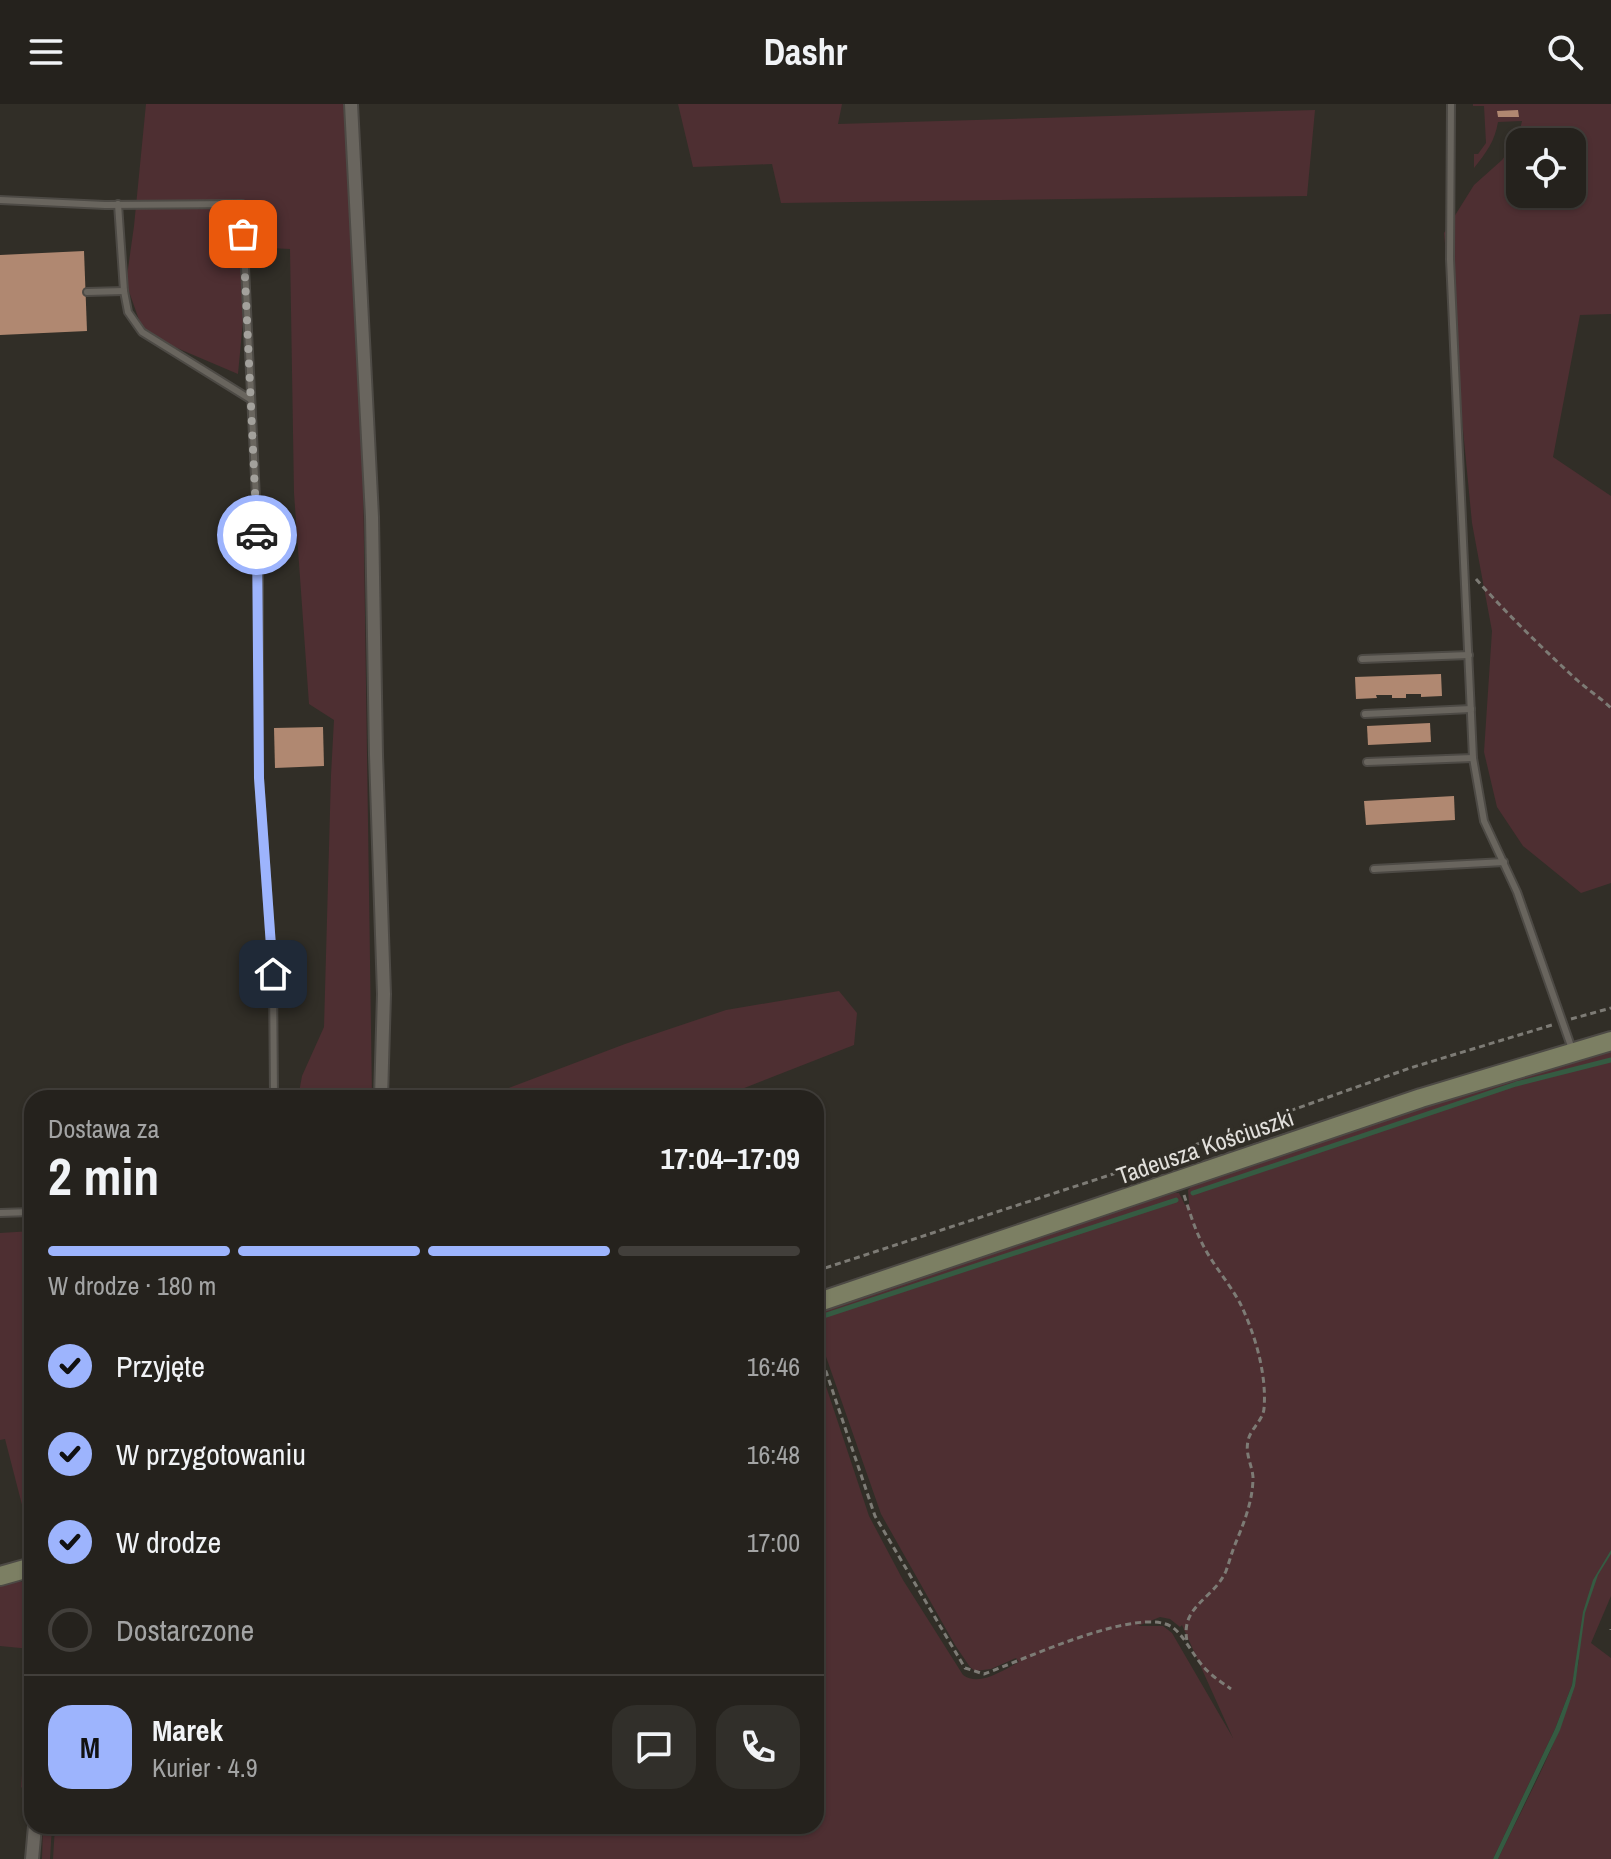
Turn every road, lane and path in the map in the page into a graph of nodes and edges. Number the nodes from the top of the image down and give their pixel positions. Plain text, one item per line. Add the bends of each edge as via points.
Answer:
1 (351, 104) edge
2 (1451, 104) edge
3 (0, 200) edge
4 (118, 204) junction
5 (124, 291) junction
6 (87, 292) dead end
7 (250, 399) junction
8 (1465, 567) junction
9 (1469, 655) junction
10 (1362, 659) dead end
11 (1611, 708) edge
12 (1471, 709) junction
13 (1365, 714) dead end
14 (1473, 758) junction
15 (1367, 762) dead end
16 (1504, 862) junction
17 (1374, 869) dead end
18 (1611, 1008) edge
19 (1563, 1022) junction
20 (1611, 1041) edge
21 (1574, 1052) junction
22 (274, 1090) edge
23 (381, 1090) edge
24 (1186, 1200) dead end
25 (24, 1212) edge
26 (0, 1213) edge
27 (824, 1268) edge
28 (824, 1300) edge
29 (824, 1366) edge
30 (24, 1569) edge
31 (0, 1576) edge
32 (1189, 1648) junction
33 (1231, 1689) dead end
34 (30, 1834) edge
35 (32, 1859) edge

1 - 23 street via 372,517 384,994
2 - 8 lane via 1450,259
3 - 4 lane
4 - 5 lane
4 - 7 lane via 242,204
5 - 6 lane
5 - 7 lane via 128,312 142,332
7 - 22 lane via 259,562 259,778 273,974
8 - 9 lane
8 - 11 path via 1516,623
9 - 10 lane
9 - 12 lane
12 - 13 lane
12 - 14 lane
14 - 15 lane
14 - 16 lane via 1484,821
16 - 17 lane
16 - 19 lane
18 - 19 path
19 - 21 lane
19 - 27 path via 1410,1068 1113,1174
20 - 21 main road, Tadeusza Kościuszki
21 - 28 main road, Tadeusza Kościuszki via 1421,1098
24 - 32 path via 1204,1248 1251,1328 1264,1408 1247,1443 1253,1473 1248,1512 1226,1571 1188,1617
25 - 26 lane
29 - 32 path via 875,1516 965,1668 984,1674 1102,1631 1150,1621 1170,1625
30 - 31 main road
32 - 33 path
34 - 35 street

